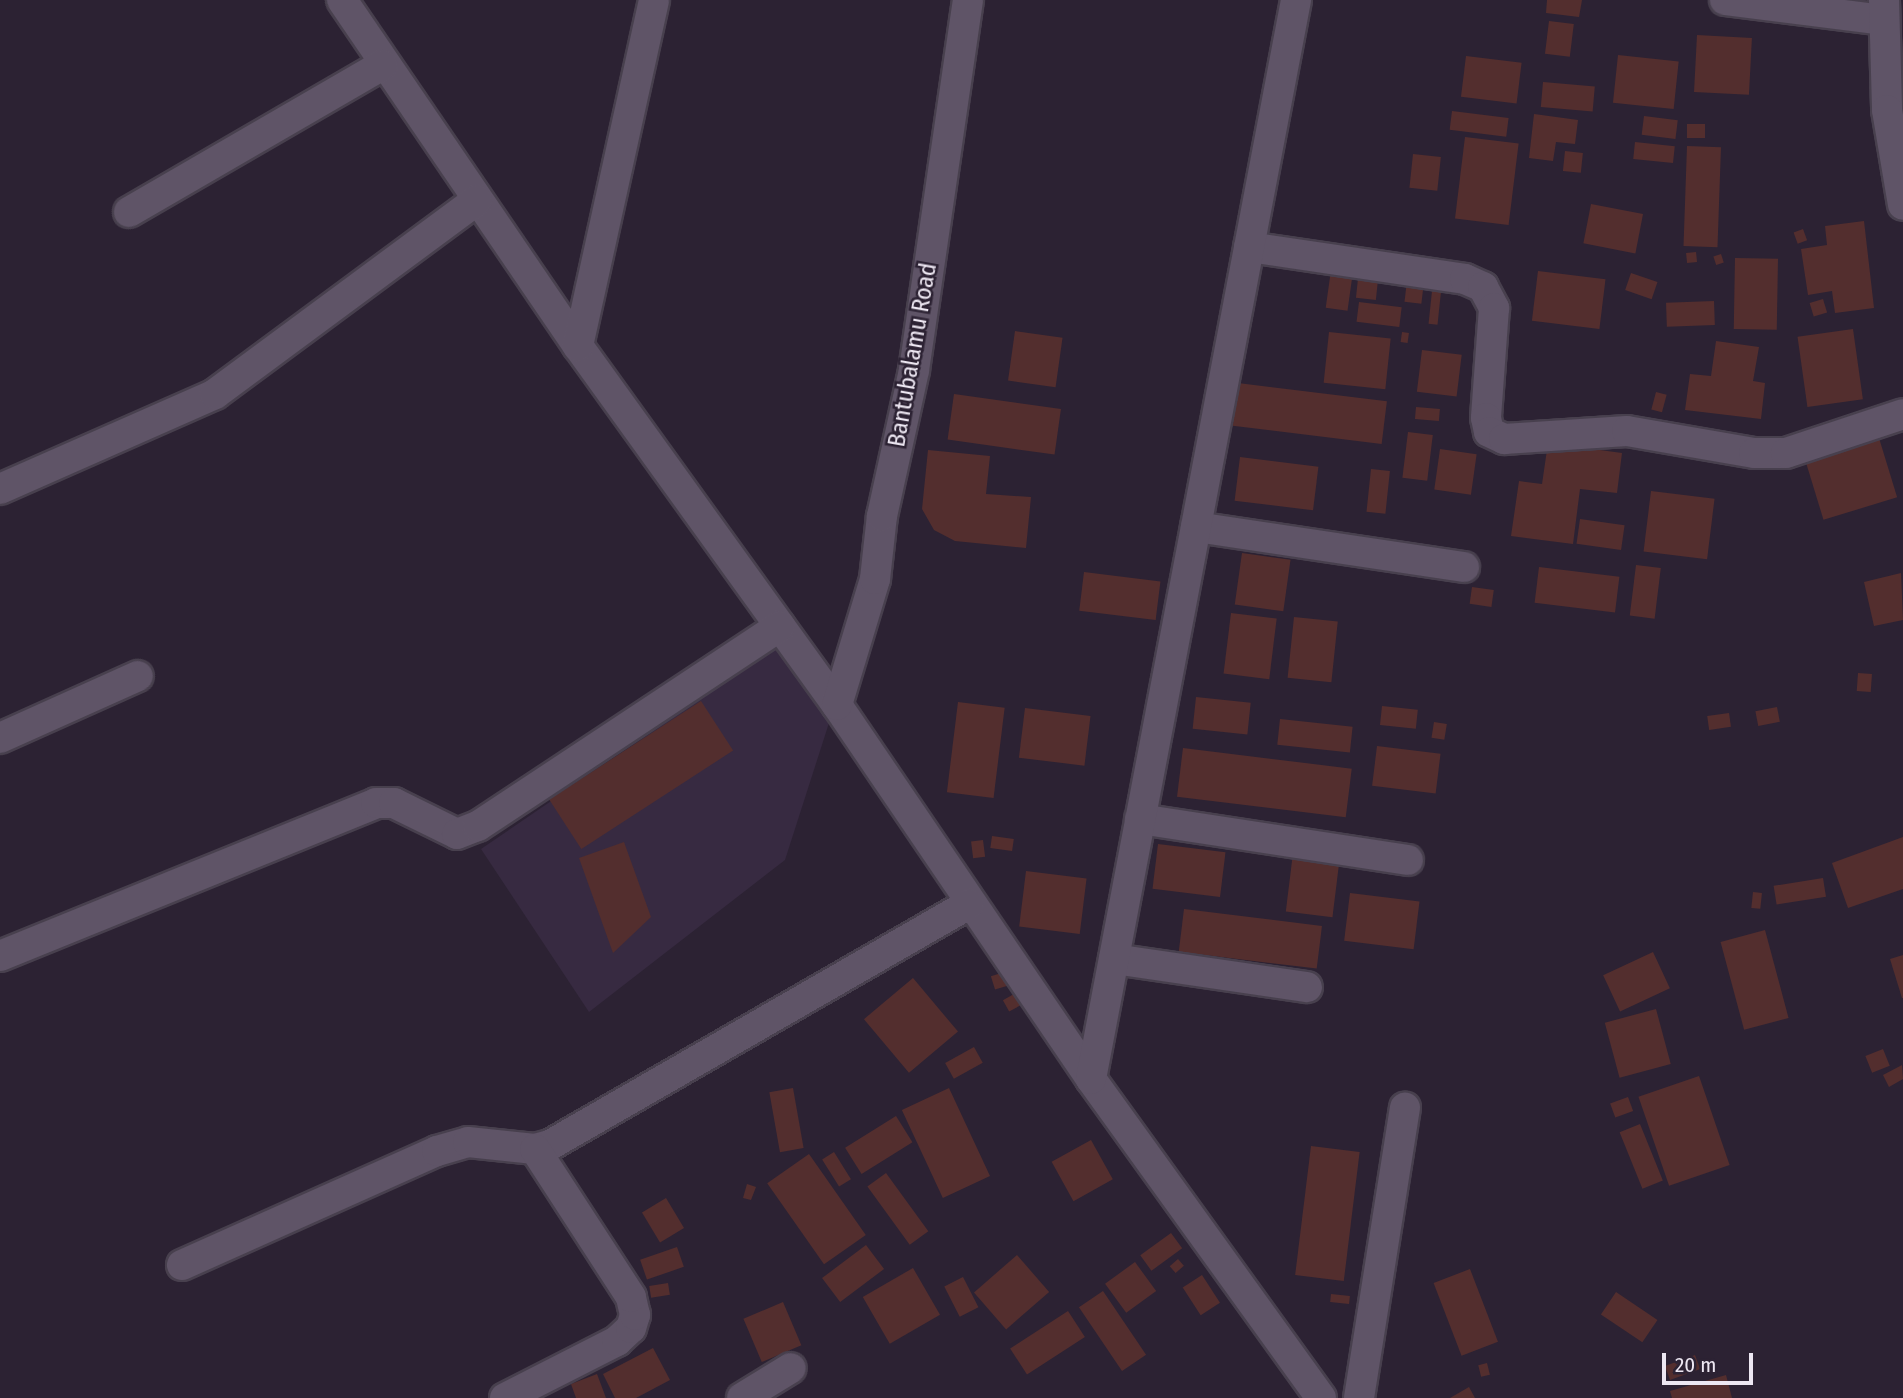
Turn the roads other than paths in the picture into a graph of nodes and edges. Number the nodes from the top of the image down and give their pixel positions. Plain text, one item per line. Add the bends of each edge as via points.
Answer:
1 (341, 0) edge
2 (654, 0) edge
3 (968, 0) edge
4 (1296, 0) edge
5 (1725, 0) edge
6 (1884, 10) edge
7 (383, 65) junction
8 (477, 200) junction
9 (1903, 205) edge
10 (129, 212) dead end
11 (1249, 247) junction
12 (578, 346) junction
13 (1903, 414) edge
14 (0, 489) edge
15 (1196, 527) junction
16 (1464, 567) dead end
17 (780, 626) junction
18 (138, 676) dead end
19 (837, 705) junction
20 (0, 738) edge
21 (1140, 819) junction
22 (1408, 860) dead end
23 (969, 904) junction
24 (0, 956) edge
25 (1114, 959) junction
26 (1307, 987) dead end
27 (1091, 1079) junction
28 (1405, 1108) dead end
29 (535, 1149) junction
30 (182, 1265) dead end
31 (791, 1368) dead end
32 (505, 1398) edge
33 (742, 1398) edge
34 (1321, 1398) edge
35 (1359, 1398) edge

1 - 7 street
2 - 12 street
3 - 19 street, Bantubalamu Road via 914,370 882,516 875,579
4 - 11 street
5 - 6 street
6 - 9 street via 1887,110
7 - 8 street
7 - 10 street
8 - 12 street
8 - 14 street via 215,394
11 - 13 street via 1465,279 1483,287 1494,307 1486,418 1489,432 1504,439 1627,431 1754,453 1786,453
11 - 15 street
12 - 17 street
15 - 16 street
15 - 21 street
17 - 19 street
17 - 24 street via 478,826 457,834 394,803 376,803
18 - 20 street
19 - 23 street
21 - 22 street
21 - 25 street
23 - 27 street
23 - 29 street via 721,1049
25 - 26 street
25 - 27 street
27 - 34 street
28 - 35 street
29 - 30 street via 481,1141 437,1151
29 - 32 street via 631,1297 635,1315 631,1328 617,1341
31 - 33 street

